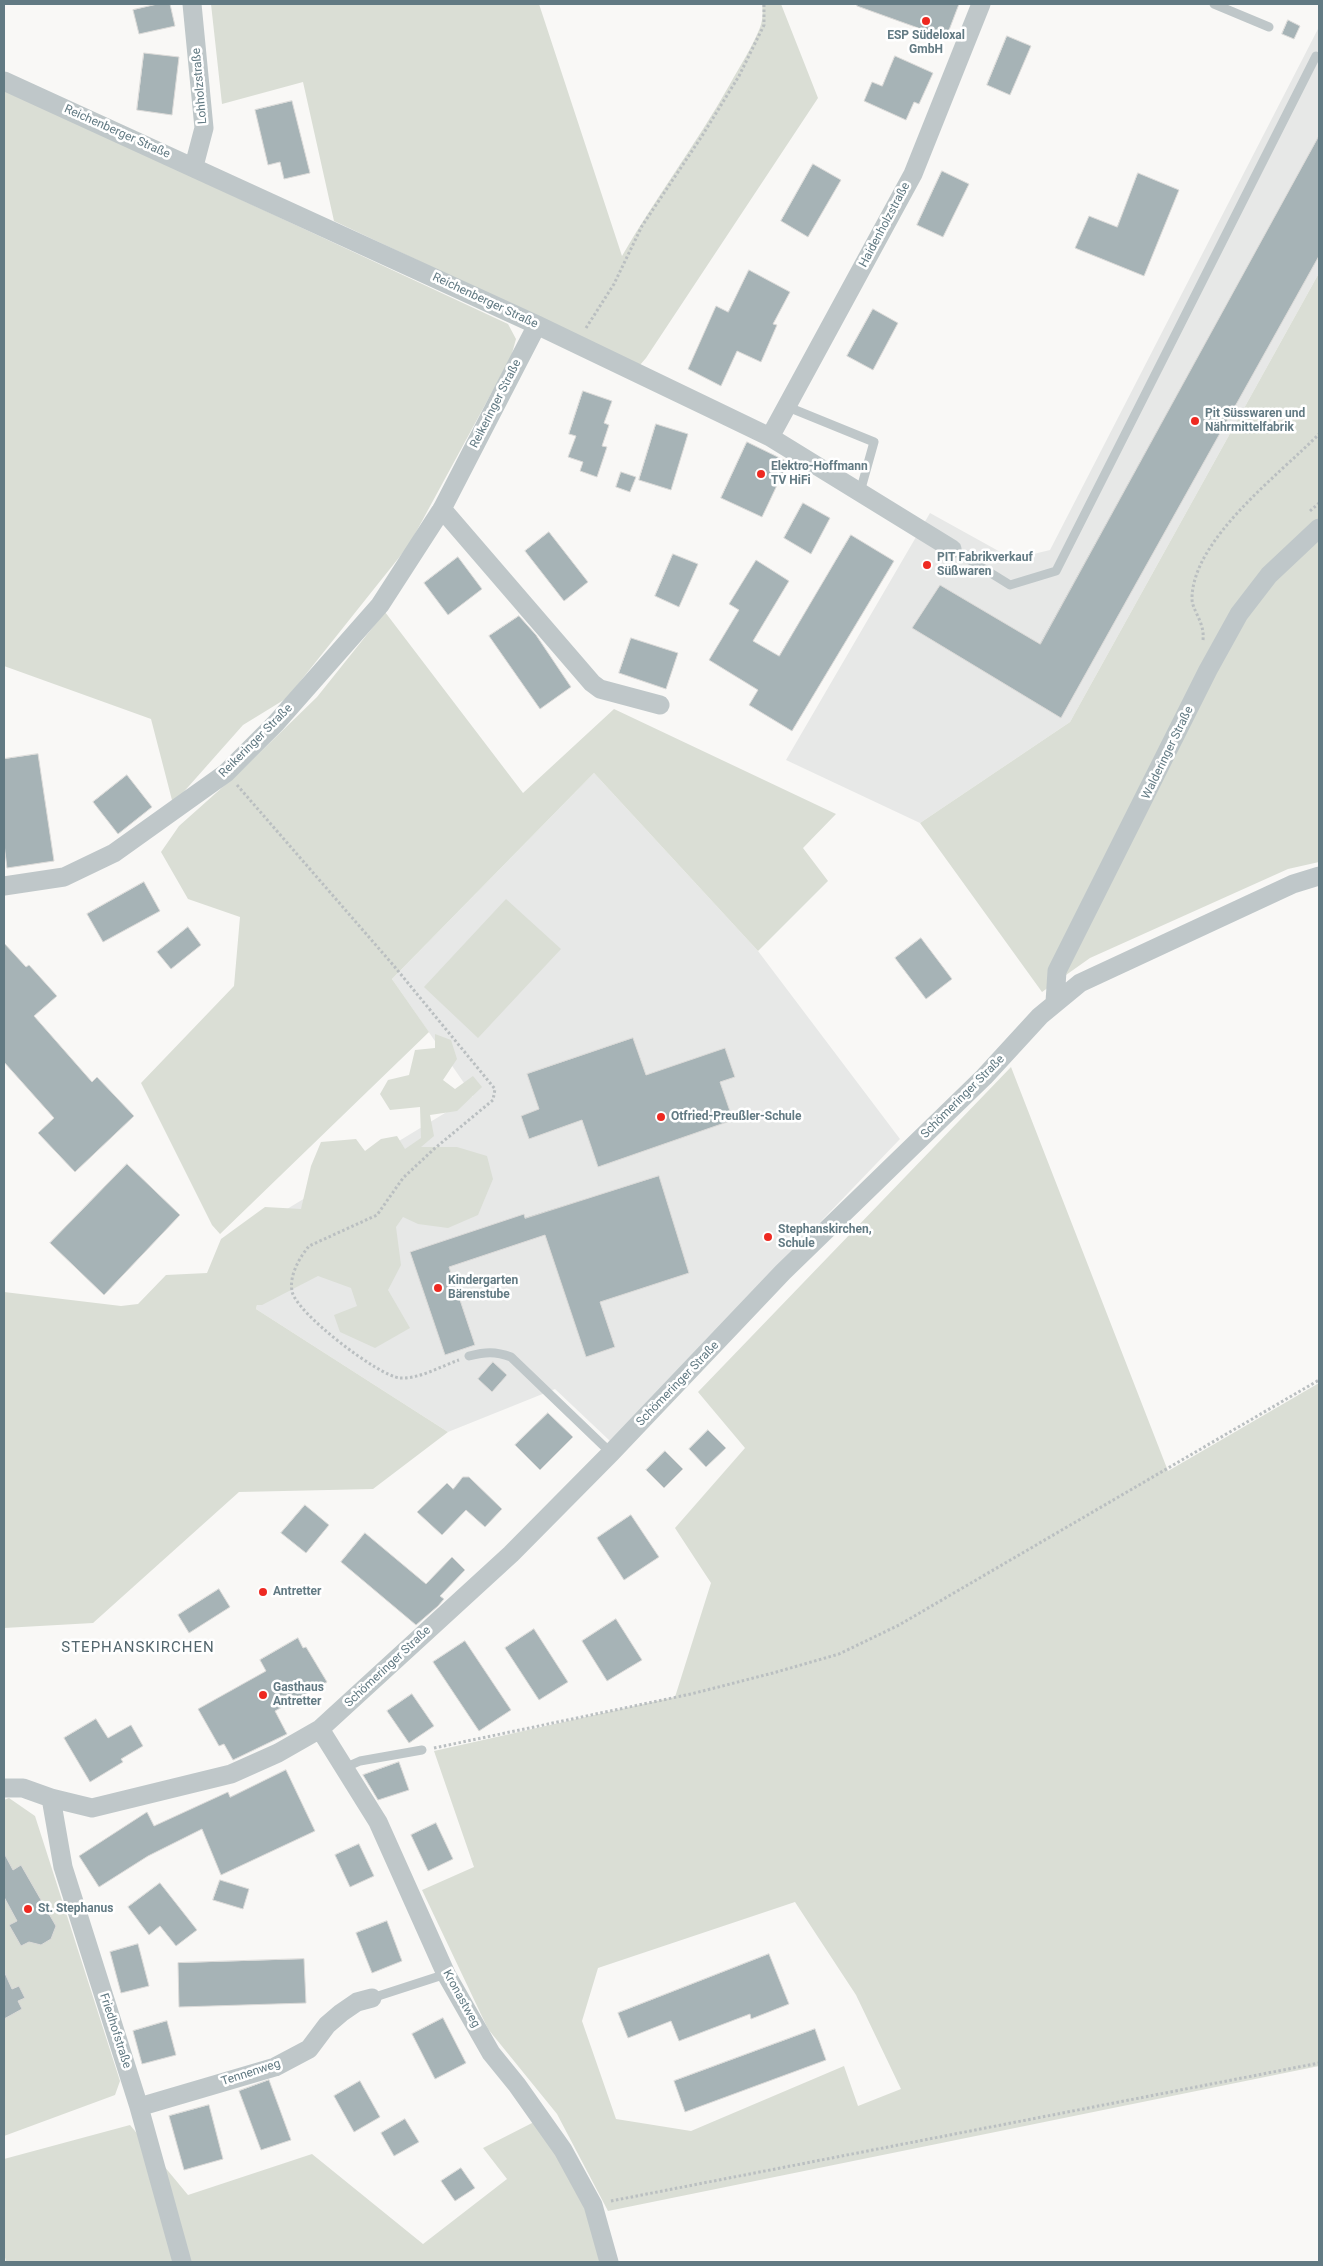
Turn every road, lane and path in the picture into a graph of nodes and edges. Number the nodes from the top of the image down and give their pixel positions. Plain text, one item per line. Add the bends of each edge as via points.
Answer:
1 (192, 4) edge
2 (764, 4) edge
3 (981, 4) edge
4 (1214, 4) edge
5 (1269, 27) dead end
6 (1316, 56) dead end
7 (4, 81) edge
8 (194, 166) junction
9 (537, 325) junction
10 (576, 344) junction
11 (788, 407) junction
12 (1319, 434) edge
13 (770, 437) junction
14 (860, 492) junction
15 (442, 510) junction
16 (1319, 528) edge
17 (952, 549) joint
18 (1208, 670) junction
19 (660, 705) dead end
20 (226, 773) junction
21 (1319, 876) edge
22 (4, 886) edge
23 (1055, 1002) junction
24 (469, 1356) joint
25 (1319, 1380) edge
26 (612, 1453) junction
27 (320, 1729) junction
28 (422, 1750) joint
29 (344, 1768) junction
30 (4, 1788) edge
31 (51, 1798) junction
32 (446, 1974) junction
33 (372, 1998) joint
34 (1319, 2063) edge
35 (139, 2107) junction
36 (593, 2205) junction
37 (182, 2262) edge
38 (609, 2262) edge

1 - 8 street, Lohholzstraße via 204,128
2 - 10 path via 764,25 739,76 642,226 614,284
3 - 11 street, Haidenholzstraße via 913,174
4 - 5 lane
6 - 17 lane via 1056,571 1010,585
7 - 8 street, Reichenberger Straße
8 - 9 street, Reichenberger Straße
9 - 10 street, Reichenberger Straße
9 - 15 street, Reikeringer Straße
10 - 13 street, Reichenberger Straße
11 - 13 street, Haidenholzstraße
11 - 14 lane via 874,442
12 - 18 path via 1246,501 1207,552 1194,578 1191,599 1204,629 1203,651
13 - 14 street, Reichenberger Straße
14 - 17 street, Reichenberger Straße
15 - 19 street via 592,683 600,689
15 - 20 street, Reikeringer Straße via 380,605 313,683
16 - 18 street, Walderinger Straße via 1269,575 1239,614
18 - 23 street, Walderinger Straße via 1058,971
20 - 22 street, Reikeringer Straße via 114,853 64,877
20 - 24 path via 394,966 495,1089 493,1100 404,1178 377,1215 309,1246 292,1280 294,1300 335,1340 390,1376 413,1377
21 - 23 street, Schömeringer Straße via 1294,884 1088,979
23 - 26 street, Schömeringer Straße via 783,1272
24 - 26 lane via 486,1351 511,1357
25 - 28 path via 899,1625 839,1654 691,1694
26 - 27 street, Schömeringer Straße via 511,1554
27 - 29 street, Kronastweg
27 - 31 street, Schömeringer Straße via 278,1754 223,1776 92,1808
28 - 29 lane via 360,1761
29 - 32 street, Kronastweg via 378,1822
30 - 31 street, Schömeringer Straße via 23,1788
31 - 35 street, Friedhofstraße via 62,1867
32 - 33 lane
32 - 36 street, Kronastweg via 491,2053 563,2150
33 - 35 street, Tennenweg via 357,2002 341,2013 308,2049 275,2067
34 - 36 path
35 - 37 street, Friedhofstraße
36 - 38 street, Kronastweg

